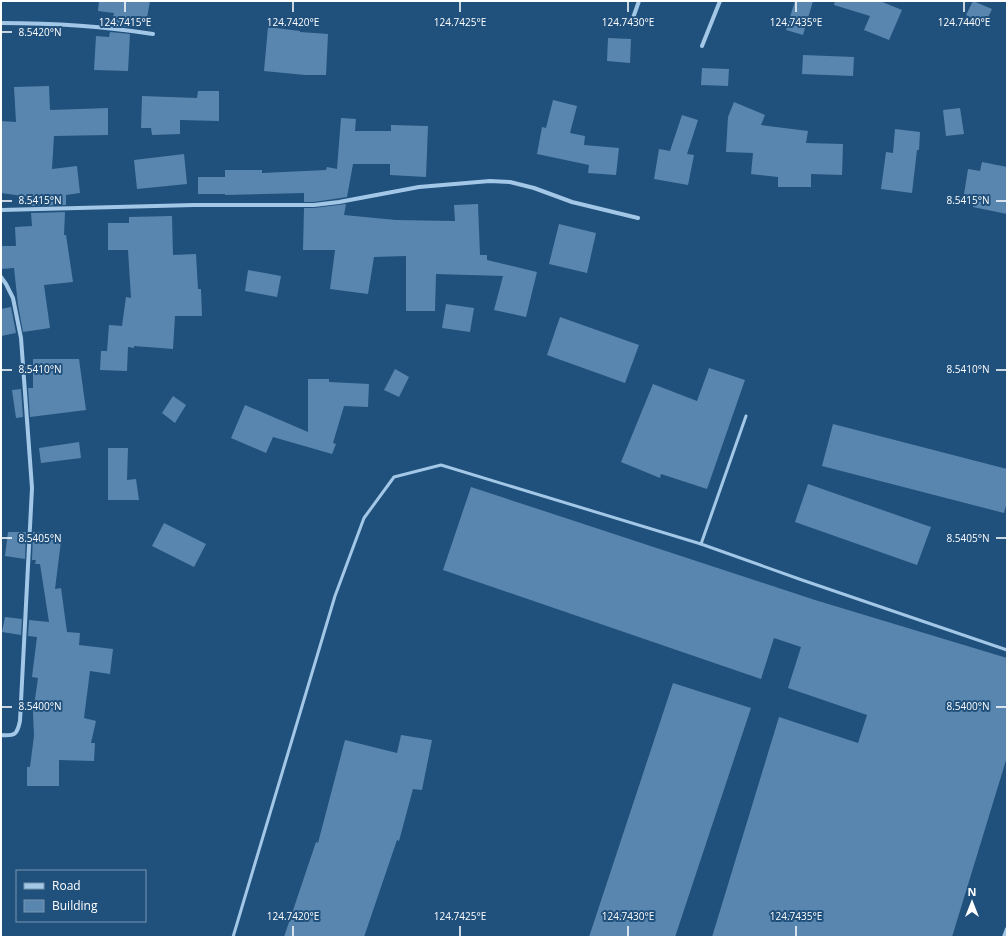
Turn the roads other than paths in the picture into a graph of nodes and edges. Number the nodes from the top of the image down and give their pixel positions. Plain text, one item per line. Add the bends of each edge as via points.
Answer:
1 (639, 1) edge
2 (720, 1) edge
3 (633, 18) dead end
4 (1, 23) edge
5 (153, 34) dead end
6 (702, 46) dead end
7 (1, 210) edge
8 (638, 218) dead end
9 (1, 277) edge
10 (746, 416) dead end
11 (701, 544) junction
12 (1007, 650) edge
13 (1, 735) edge
14 (1007, 929) edge
15 (234, 937) edge
16 (1004, 937) edge

1 - 3 street
2 - 6 street
4 - 5 street via 80,25
7 - 8 street via 314,205 419,187 490,181 510,182 572,202
9 - 13 street via 13,298 21,338 32,488 20,721 16,734
10 - 11 lane
11 - 12 lane
11 - 15 lane via 441,465 394,476 364,518 335,596
14 - 16 street

